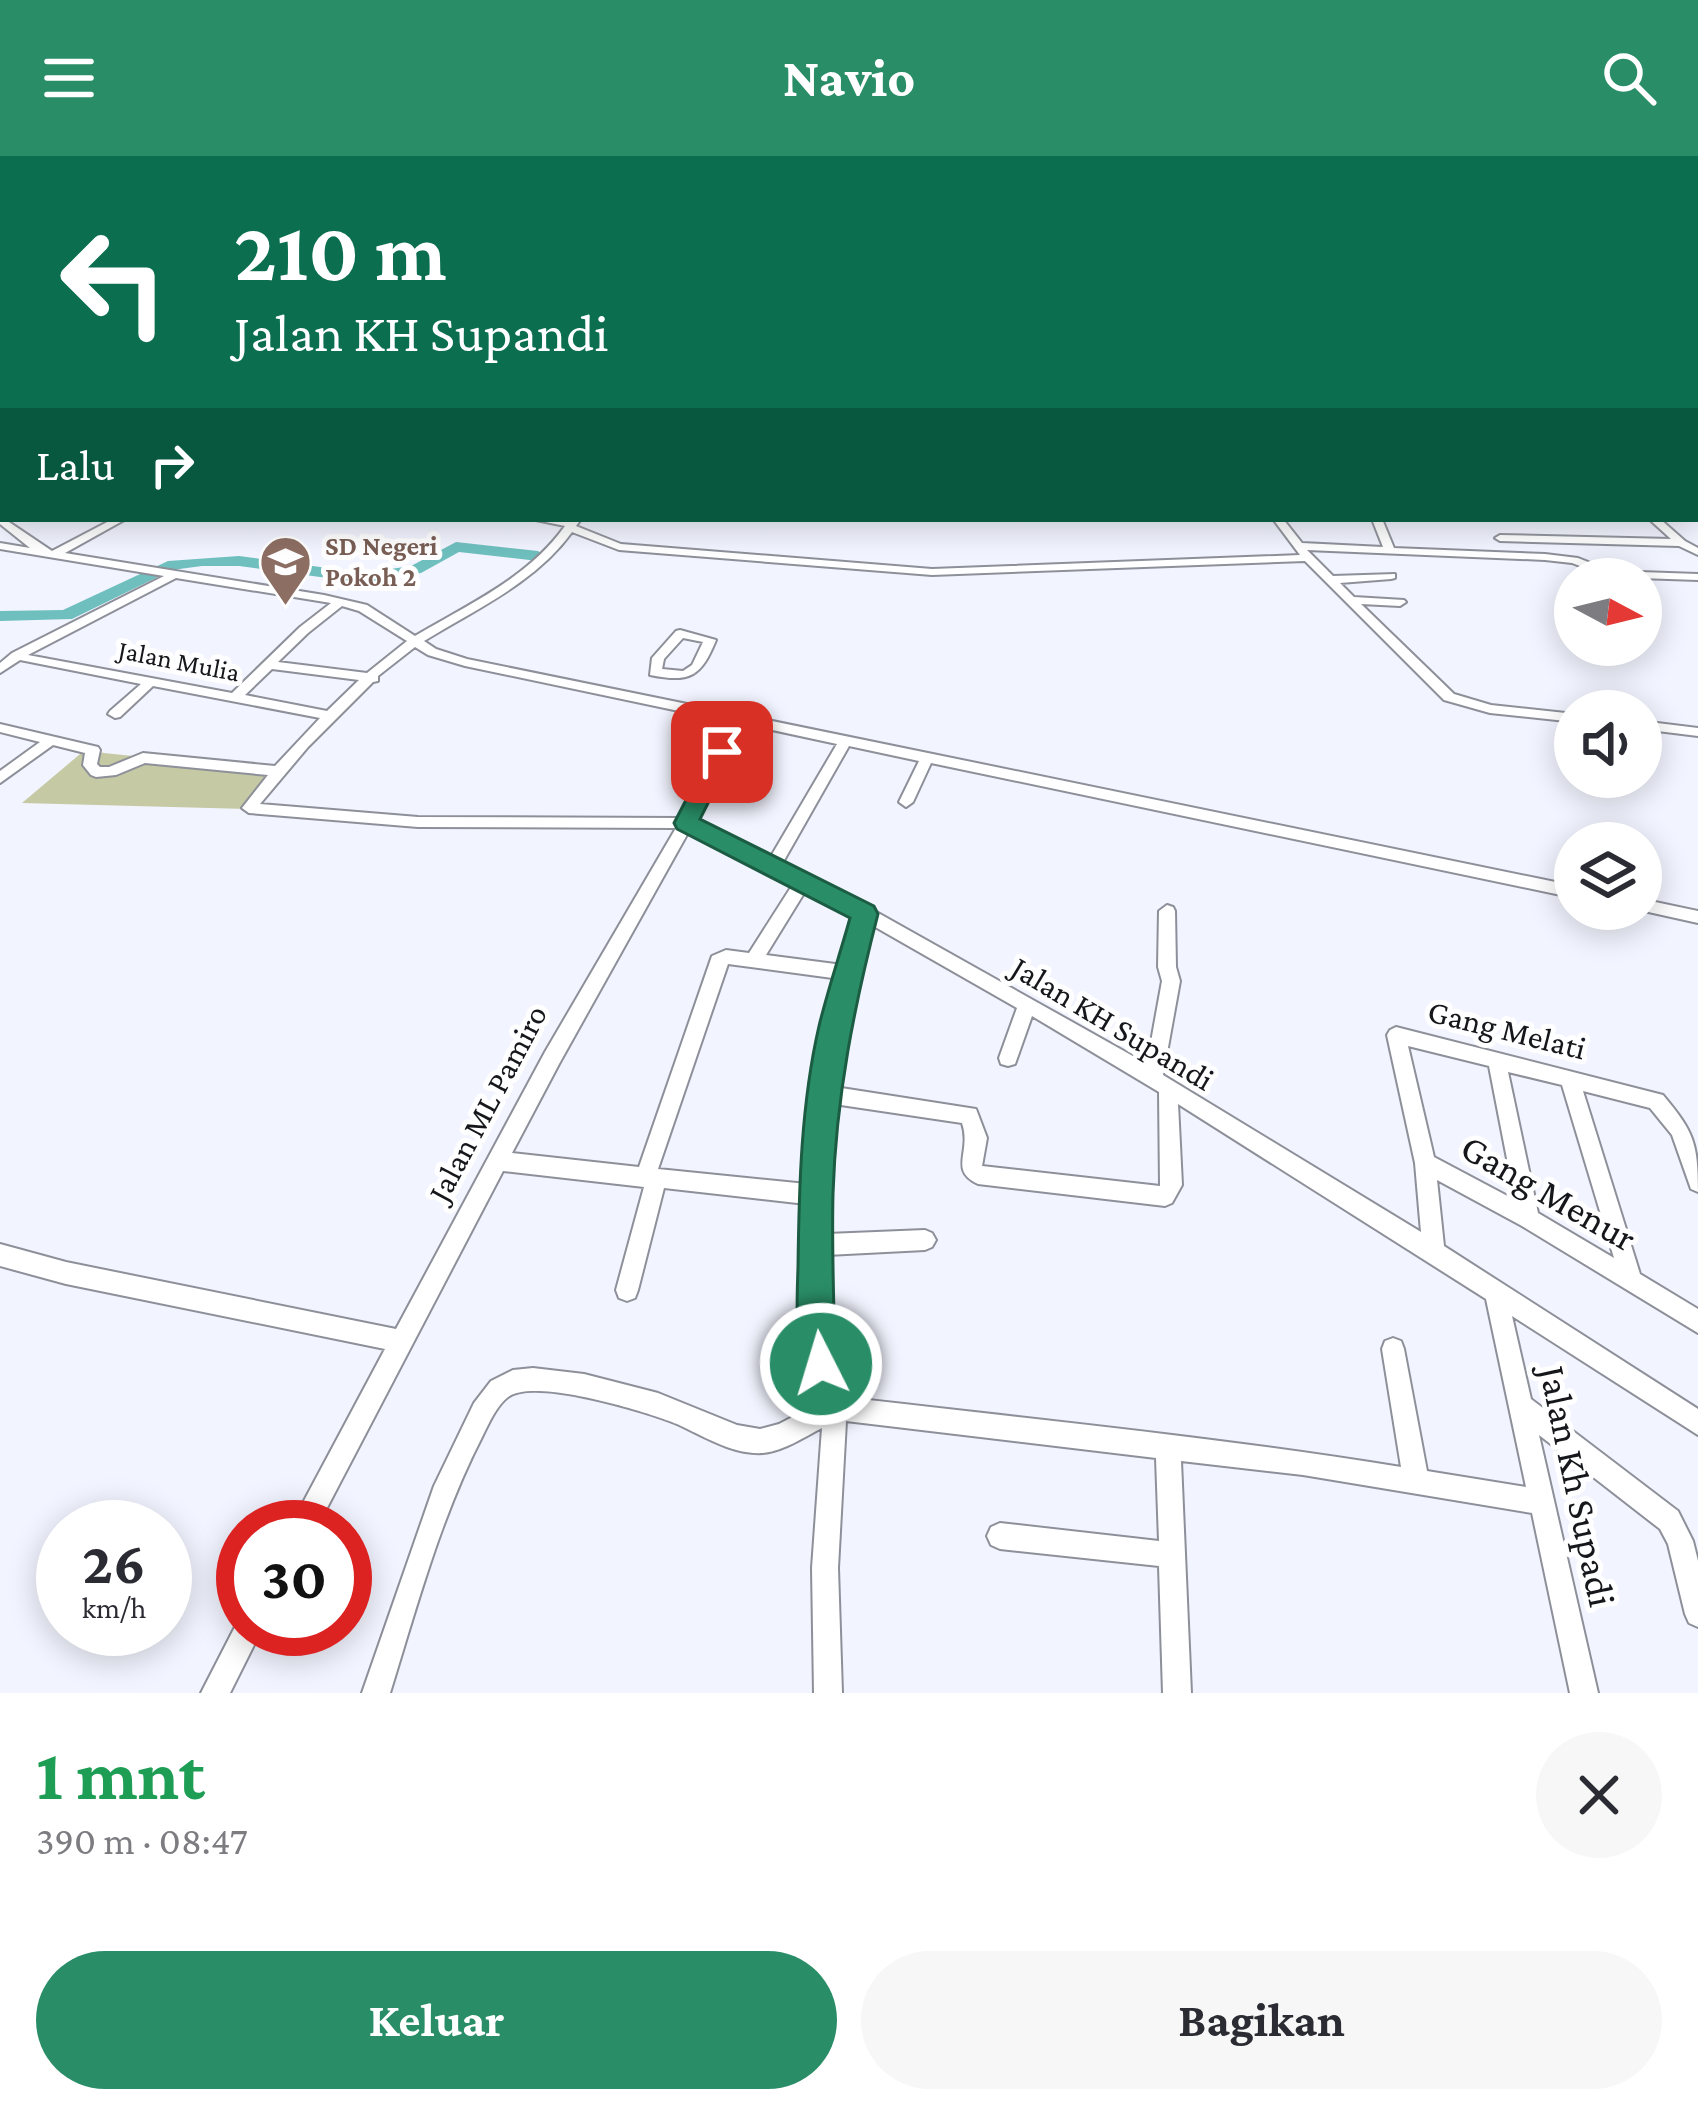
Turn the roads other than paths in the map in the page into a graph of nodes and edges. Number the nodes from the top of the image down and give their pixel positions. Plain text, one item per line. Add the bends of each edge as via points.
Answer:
1 (4, 522) edge
2 (115, 522) edge
3 (1280, 522) edge
4 (1378, 522) edge
5 (1657, 522) edge
6 (573, 524) edge
7 (1681, 543) junction
8 (0, 546) edge
9 (1297, 546) junction
10 (1390, 551) junction
11 (1698, 552) edge
12 (1434, 553) junction
13 (49, 554) junction
14 (1510, 556) junction
15 (1308, 559) junction
16 (165, 571) junction
17 (1440, 575) dead end
18 (1391, 576) dead end
19 (1698, 577) edge
20 (1330, 580) junction
21 (1351, 601) junction
22 (340, 602) junction
23 (1400, 602) dead end
24 (416, 641) junction
25 (16, 656) junction
26 (269, 665) junction
27 (0, 669) edge
28 (683, 677) junction
29 (373, 678) junction
30 (150, 682) junction
31 (236, 697) junction
32 (667, 701) junction
33 (115, 714) dead end
34 (332, 716) junction
35 (741, 716) junction
36 (1554, 716) edge
37 (0, 728) edge
38 (1662, 728) edge
39 (1698, 732) edge
40 (51, 740) junction
41 (846, 740) junction
42 (927, 758) junction
43 (280, 771) junction
44 (0, 778) edge
45 (906, 802) dead end
46 (686, 823) junction
47 (774, 865) junction
48 (803, 881) junction
49 (1554, 888) edge
50 (1662, 909) edge
51 (1167, 911) dead end
52 (865, 914) junction
53 (1698, 917) edge
54 (754, 960) junction
55 (848, 974) junction
56 (1027, 1005) junction
57 (1008, 1058) dead end
58 (1497, 1062) junction
59 (1570, 1080) junction
60 (1160, 1085) junction
61 (823, 1094) junction
62 (497, 1161) junction
63 (1425, 1163) junction
64 (650, 1178) junction
65 (1698, 1182) edge
66 (816, 1195) junction
67 (1528, 1219) junction
68 (925, 1240) dead end
69 (817, 1245) junction
70 (1434, 1252) junction
71 (0, 1255) edge
72 (1631, 1280) junction
73 (627, 1290) dead end
74 (1498, 1297) junction
75 (1698, 1322) edge
76 (401, 1341) junction
77 (1393, 1349) dead end
78 (1520, 1405) junction
79 (835, 1408) junction
80 (1698, 1424) edge
81 (1168, 1446) junction
82 (1416, 1481) junction
83 (317, 1500) edge
84 (1540, 1502) junction
85 (1000, 1536) dead end
86 (1689, 1547) edge
87 (1173, 1555) junction
88 (1698, 1614) edge
89 (234, 1656) edge
90 (214, 1693) edge
91 (376, 1693) edge
92 (828, 1693) edge
93 (1177, 1693) edge
94 (1584, 1693) edge

1 - 13 street
2 - 13 street
3 - 9 street
4 - 10 street
5 - 7 street
6 - 15 street via 619,547 932,572
6 - 24 street via 514,584
7 - 11 street
7 - 14 street via 1500,538
8 - 13 street
9 - 10 street
9 - 15 street
10 - 12 street
12 - 14 street
12 - 17 street
13 - 16 street
14 - 19 street via 1570,559 1610,574
15 - 20 street
16 - 22 street
16 - 25 street via 140,594
18 - 20 street
20 - 21 street
21 - 23 street
21 - 36 street via 1449,697
22 - 24 street
22 - 26 street
24 - 29 street
24 - 32 street via 465,662
25 - 27 street
25 - 30 street, Jalan Mulia
26 - 29 street
26 - 31 street
28 - 28 street via 652,668 678,635 707,637 692,674
28 - 32 street
29 - 34 street
30 - 31 street, Jalan Mulia
30 - 33 street
31 - 34 street, Jalan Mulia
32 - 35 street
34 - 43 street
35 - 41 street
35 - 46 street, Jalan ML Pamiro
37 - 40 street
38 - 39 street
40 - 43 street via 93,750 96,772 142,758
40 - 44 street
41 - 42 street
41 - 47 street
42 - 45 street
42 - 49 street
43 - 46 street via 249,808 418,823
46 - 47 street, Jalan KH Supandi
46 - 62 street, Jalan ML Pamiro
47 - 48 street, Jalan KH Supandi
48 - 52 street, Jalan KH Supandi
48 - 54 street
50 - 53 street
51 - 60 street via 1172,981
52 - 55 street
52 - 56 street, Jalan KH Supandi
54 - 55 street
54 - 64 street via 718,961
55 - 61 street
56 - 57 street
56 - 60 street, Jalan KH Supandi
58 - 59 street, Gang Melati
58 - 63 street, Gang Melati via 1396,1035
58 - 67 street
59 - 65 street, Gang Melati via 1664,1106
59 - 72 street
60 - 61 street via 1172,1185 1165,1196 975,1174 969,1115
60 - 70 street, Jalan KH Supandi
61 - 66 street
62 - 64 street
62 - 76 street, Jalan ML Pamiro
63 - 67 street, Gang Menur
63 - 70 street, Gang Melati
64 - 66 street
64 - 73 street
66 - 69 street
67 - 72 street, Gang Menur
68 - 69 street
69 - 79 street via 816,1319
70 - 74 street, Jalan KH Supandi
71 - 76 street
72 - 75 street, Gang Menur
74 - 78 street, Jalan Kh Supadi
74 - 80 street
76 - 83 street, Jalan ML Pamiro
77 - 82 street
78 - 84 street, Jalan Kh Supadi
78 - 86 street via 1669,1520
79 - 81 street
79 - 91 street via 765,1442 634,1399 515,1378 497,1390 466,1445
79 - 92 street via 825,1563
81 - 82 street
81 - 87 street
82 - 84 street
84 - 94 street, Jalan Kh Supadi
85 - 87 street
86 - 88 street
87 - 93 street
89 - 90 street

